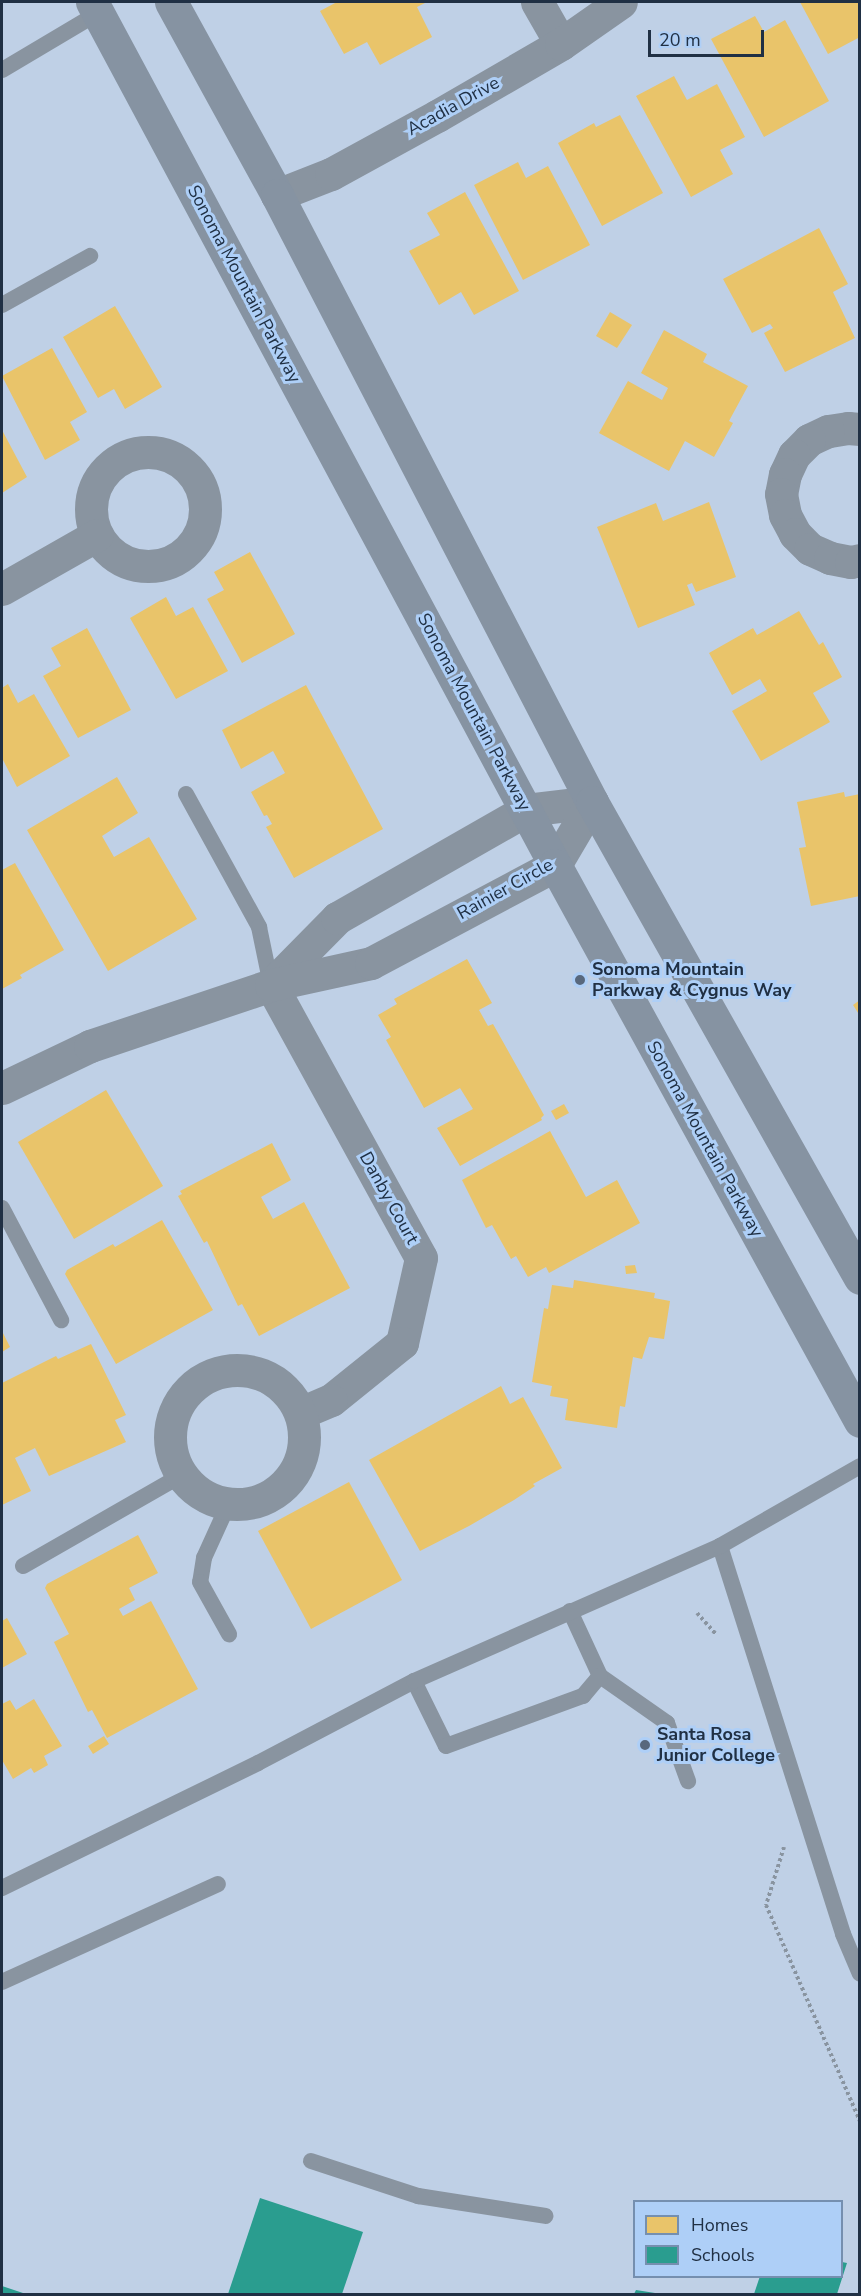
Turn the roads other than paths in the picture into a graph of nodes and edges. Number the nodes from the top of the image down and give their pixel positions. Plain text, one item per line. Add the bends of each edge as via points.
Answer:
1 (171, 2) edge
2 (537, 2) edge
3 (621, 2) edge
4 (95, 7) edge
5 (561, 44) junction
6 (2, 70) edge
7 (277, 195) junction
8 (90, 256) dead end
9 (2, 305) edge
10 (860, 429) edge
11 (97, 535) dead end
12 (860, 560) edge
13 (2, 589) edge
14 (186, 794) dead end
15 (592, 802) junction
16 (526, 810) junction
17 (555, 865) junction
18 (271, 986) junction
19 (2, 1088) edge
20 (2, 1208) edge
21 (860, 1278) edge
22 (61, 1320) dead end
23 (301, 1413) junction
24 (860, 1421) edge
25 (860, 1466) edge
26 (182, 1475) junction
27 (228, 1504) junction
28 (720, 1546) junction
29 (23, 1566) dead end
30 (570, 1611) junction
31 (229, 1634) dead end
32 (600, 1676) junction
33 (414, 1681) junction
34 (688, 1781) dead end
35 (218, 1884) dead end
36 (2, 1888) edge
37 (860, 1974) edge
38 (2, 1982) edge
39 (311, 2160) dead end
40 (545, 2216) dead end

1 - 7 main road
2 - 5 street
3 - 5 street, Acadia Drive
4 - 6 lane
4 - 16 main road, Sonoma Mountain Parkway
5 - 7 street, Acadia Drive via 331,174
7 - 15 main road
8 - 9 lane
10 - 12 street via 828,431 809,440 794,455 781,494 785,515 795,534 810,549 830,558
11 - 13 street
14 - 18 lane via 259,927
15 - 16 street, Rainier Circle
15 - 17 street, Rainier Circle
15 - 21 main road
16 - 17 main road, Sonoma Mountain Parkway
16 - 18 street, Rainier Circle via 337,918
17 - 18 street, Rainier Circle via 371,963
17 - 24 main road, Sonoma Mountain Parkway
18 - 19 street, Rainier Circle via 90,1047
18 - 23 street, Danby Court via 421,1258 402,1343 331,1400
20 - 22 lane
23 - 26 street via 274,1380 255,1372 213,1374 195,1384 172,1419 170,1440
23 - 27 street via 305,1436 302,1459 291,1479 273,1495 252,1504
25 - 28 lane
26 - 27 street via 206,1497
26 - 29 lane
27 - 31 lane via 204,1558 200,1582
28 - 30 lane
28 - 37 lane via 843,1934
30 - 32 lane
30 - 33 lane
32 - 33 lane via 583,1696 446,1746
32 - 34 lane via 667,1723
33 - 36 lane via 258,1763
35 - 38 lane
39 - 40 lane via 418,2196

